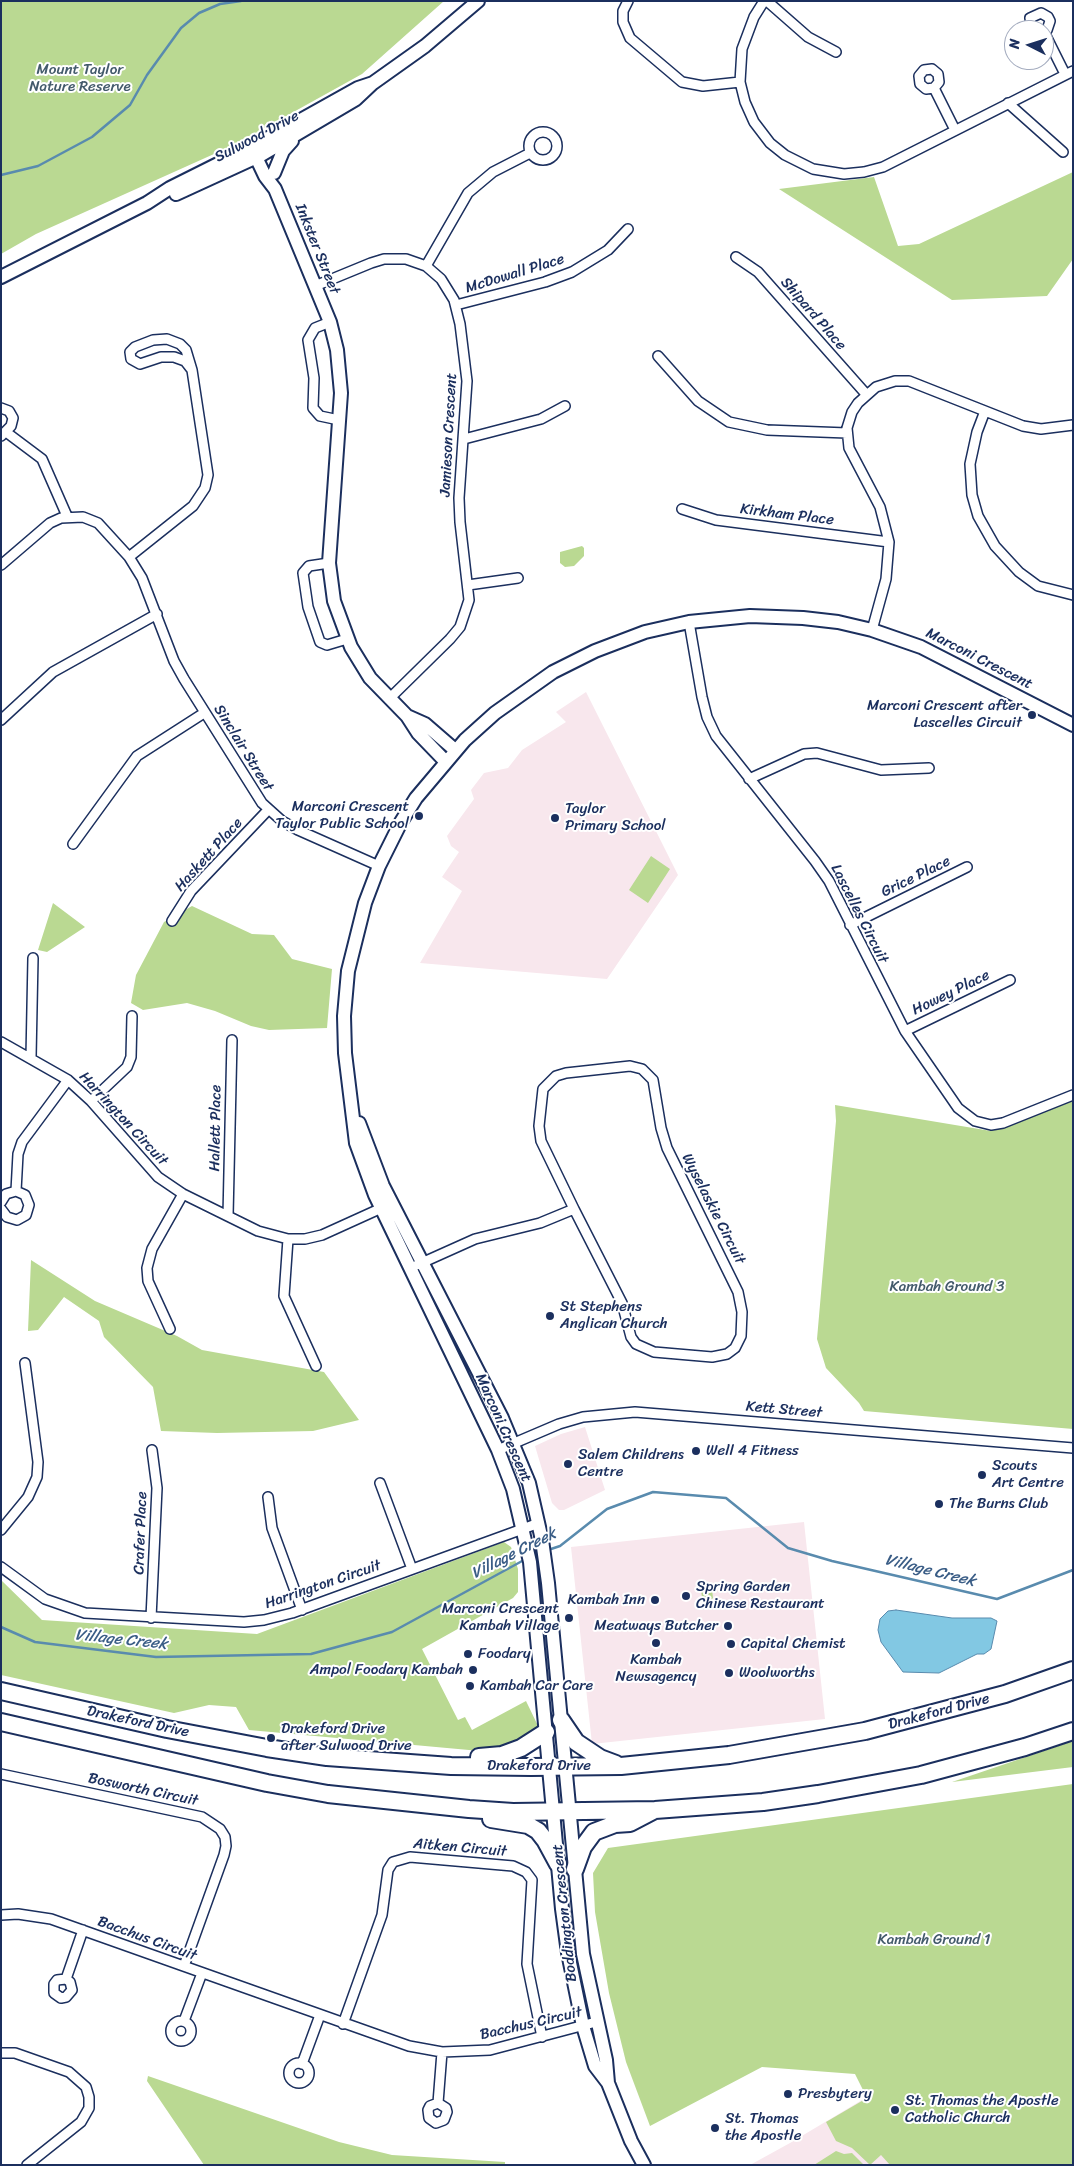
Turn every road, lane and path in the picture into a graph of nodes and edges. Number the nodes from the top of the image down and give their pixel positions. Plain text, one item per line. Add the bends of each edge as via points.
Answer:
1 (478, 1) edge
2 (628, 1) edge
3 (766, 1) edge
4 (1030, 20) edge
5 (1048, 20) edge
6 (1054, 48) edge
7 (836, 52) dead end
8 (1069, 72) edge
9 (740, 82) junction
10 (373, 84) junction
11 (934, 88) dead end
12 (1008, 103) junction
13 (955, 130) junction
14 (301, 132) junction
15 (259, 151) junction
16 (1063, 152) dead end
17 (530, 153) dead end
18 (274, 174) junction
19 (275, 188) junction
20 (628, 230) dead end
21 (736, 258) dead end
22 (426, 266) junction
23 (1, 277) edge
24 (315, 286) junction
25 (456, 305) junction
26 (330, 322) junction
27 (658, 356) dead end
28 (192, 370) junction
29 (866, 394) junction
30 (565, 406) dead end
31 (1, 408) edge
32 (986, 411) junction
33 (339, 420) junction
34 (1073, 425) edge
35 (847, 433) junction
36 (3, 434) edge
37 (464, 440) junction
38 (682, 508) dead end
39 (67, 516) junction
40 (890, 542) junction
41 (129, 557) junction
42 (329, 563) junction
43 (1, 565) edge
44 (518, 578) dead end
45 (468, 585) junction
46 (1073, 595) edge
47 (157, 614) junction
48 (689, 622) junction
49 (872, 630) junction
50 (347, 639) junction
51 (389, 699) junction
52 (204, 713) junction
53 (407, 716) junction
54 (1, 720) edge
55 (1073, 725) edge
56 (456, 750) junction
57 (446, 761) junction
58 (929, 768) dead end
59 (749, 779) junction
60 (268, 810) junction
61 (74, 844) dead end
62 (379, 866) junction
63 (967, 867) dead end
64 (172, 921) dead end
65 (850, 925) junction
66 (33, 958) dead end
67 (1010, 980) dead end
68 (132, 1016) dead end
69 (904, 1031) junction
70 (232, 1040) dead end
71 (1, 1042) edge
72 (31, 1058) junction
73 (68, 1080) junction
74 (1073, 1095) edge
75 (91, 1101) junction
76 (16, 1191) junction
77 (183, 1194) junction
78 (1, 1202) edge
79 (387, 1206) junction
80 (1, 1209) edge
81 (574, 1209) junction
82 (228, 1216) junction
83 (288, 1239) junction
84 (423, 1262) junction
85 (410, 1269) junction
86 (170, 1329) dead end
87 (25, 1363) dead end
88 (316, 1366) dead end
89 (514, 1443) junction
90 (1073, 1448) edge
91 (152, 1450) dead end
92 (498, 1450) junction
93 (380, 1483) dead end
94 (268, 1497) dead end
95 (539, 1523) junction
96 (524, 1529) junction
97 (1, 1530) edge
98 (1, 1567) edge
99 (412, 1570) junction
100 (302, 1610) junction
101 (151, 1618) junction
102 (1073, 1670) edge
103 (1, 1691) edge
104 (561, 1720) junction
105 (1, 1722) edge
106 (1073, 1731) edge
107 (546, 1732) junction
108 (451, 1766) junction
109 (621, 1766) junction
110 (548, 1767) junction
111 (565, 1767) junction
112 (1, 1774) edge
113 (469, 1810) junction
114 (654, 1810) junction
115 (552, 1811) junction
116 (570, 1811) junction
117 (558, 1864) junction
118 (575, 1869) junction
119 (1, 1915) edge
120 (83, 1930) junction
121 (184, 1966) junction
122 (202, 1973) junction
123 (66, 1979) dead end
124 (320, 2015) junction
125 (184, 2021) dead end
126 (596, 2022) junction
127 (343, 2024) junction
128 (583, 2026) junction
129 (542, 2037) junction
130 (442, 2052) junction
131 (1, 2053) edge
132 (302, 2064) dead end
133 (608, 2083) junction
134 (438, 2103) dead end
135 (27, 2165) edge
136 (644, 2165) edge

1 - 10 street, Sulwood Drive
2 - 9 street via 623,11 623,22 630,38 682,82 703,86
3 - 7 street via 808,37
3 - 9 street via 744,39
4 - 5 street via 1033,15 1041,13
6 - 8 street
8 - 12 street
9 - 13 street via 747,108 759,130 785,155 813,169 844,174 883,167
10 - 14 street, Sulwood Drive via 356,99
10 - 15 street, Sulwood Drive via 358,88
11 - 13 street
12 - 13 street
12 - 16 street
14 - 15 street, Sulwood Drive
14 - 18 street via 283,151
15 - 18 street, Inkster Street
15 - 19 street, Inkster Street via 264,176
15 - 23 street, Sulwood Drive
17 - 22 street via 493,172 468,193
18 - 19 street, Inkster Street
19 - 24 street, Inkster Street
20 - 25 street, McDowall Place via 608,250 572,272
21 - 29 street, Shipard Place via 758,272
22 - 24 street, Jamieson Crescent via 406,259 384,259
22 - 25 street, Jamieson Crescent via 445,284
24 - 26 street, Inkster Street
25 - 37 street, Jamieson Crescent via 466,362
26 - 33 street, Inkster Street via 341,379
26 - 33 street via 315,328 308,340 314,378 313,408 320,416
27 - 35 street via 698,401 729,422 767,430
28 - 28 street via 186,350 167,339 153,340 130,352 131,359 140,364 161,357 174,357
28 - 41 street via 207,461 205,488 193,506
29 - 32 street via 888,382 909,381
29 - 35 street via 852,412
30 - 37 street via 541,420
31 - 36 street via 9,411 13,418 11,426
32 - 34 street via 1023,426 1041,429
32 - 46 street via 976,432 970,464 970,485 978,516 995,546 1019,572 1038,586
33 - 42 street, Inkster Street
35 - 40 street via 851,455 880,507
36 - 39 street via 42,459
37 - 45 street, Jamieson Crescent via 459,498
38 - 40 street, Kirkham Place via 716,520
39 - 41 street, Sinclair Street via 83,517 98,523
39 - 43 street via 50,523
40 - 49 street via 886,579
41 - 47 street, Sinclair Street
42 - 50 street, Inkster Street via 334,601
42 - 50 street via 309,566 303,573 308,607 320,642 327,644
44 - 45 street
45 - 51 street, Jamieson Crescent via 467,607 460,627
47 - 52 street, Sinclair Street via 174,661
47 - 54 street via 53,672
48 - 49 street, Marconi Crescent via 776,616 838,622
48 - 56 street, Marconi Crescent via 626,639 571,662 517,696
48 - 59 street, Lascelles Circuit via 707,717 716,736
49 - 55 street, Marconi Crescent via 951,660
50 - 51 street, Inkster Street via 370,678
51 - 53 street, Inkster Street
52 - 60 street, Sinclair Street
52 - 61 street via 137,756
53 - 56 street, Inkster Street via 425,724
53 - 57 street, Inkster Street via 418,733
56 - 57 street, Marconi Crescent
57 - 62 street, Marconi Crescent via 408,812
58 - 59 street via 881,770 817,753 804,754
59 - 65 street, Lascelles Circuit via 816,861
60 - 62 street, Sinclair Street via 298,830
60 - 64 street, Haskett Place via 191,891
62 - 79 street, Marconi Crescent via 354,942 346,987 345,1053 356,1143 364,1168
63 - 65 street, Grice Place
65 - 69 street, Lascelles Circuit
66 - 72 street
67 - 69 street, Howey Place
68 - 75 street via 131,1057 127,1067
69 - 74 street, Lascelles Circuit via 958,1108 975,1121 1003,1124
70 - 82 street, Hallett Place
71 - 72 street, Harrington Circuit
72 - 73 street, Harrington Circuit
73 - 75 street, Harrington Circuit
73 - 76 street via 22,1142 18,1154
75 - 77 street, Harrington Circuit via 158,1177
76 - 78 street via 6,1194
76 - 80 street via 28,1200 26,1214 17,1220 12,1219
77 - 82 street, Harrington Circuit
77 - 86 street via 148,1261 148,1281
79 - 83 street, Harrington Circuit via 322,1235
79 - 84 street, Marconi Crescent
79 - 85 street, Marconi Crescent
81 - 81 street, Wyselaskie Circuit via 542,1141 543,1089 556,1076 566,1073 630,1066 642,1069 653,1080 667,1148 738,1292 742,1312 741,1336 735,1348 722,1356 712,1357 654,1352 636,1344 622,1303
81 - 84 street via 540,1223 475,1239
82 - 83 street, Harrington Circuit via 258,1231
83 - 88 street via 284,1296
84 - 85 street
84 - 89 street, Marconi Crescent
85 - 92 street, Marconi Crescent
87 - 97 street via 38,1462 37,1477 28,1497
89 - 90 street, Kett Street via 583,1417 635,1412
89 - 92 street, Kett Street
89 - 95 street, Marconi Crescent
91 - 101 street, Crafer Place via 157,1488
92 - 96 street, Marconi Crescent
93 - 99 street
94 - 100 street via 272,1528
95 - 96 street, Harrington Circuit
95 - 104 street, Marconi Crescent
96 - 99 street, Harrington Circuit
96 - 107 street, Marconi Crescent via 530,1557
98 - 101 street, Harrington Circuit via 27,1588 64,1608 107,1616
99 - 100 street, Harrington Circuit
100 - 101 street, Harrington Circuit via 244,1622
102 - 109 highway, Drakeford Drive via 1005,1694 868,1730 729,1755
103 - 108 highway, Drakeford Drive via 166,1729 267,1748 330,1757
104 - 109 highway via 576,1742 600,1758
104 - 111 street, Marconi Crescent
105 - 113 highway, Drakeford Drive via 167,1761 325,1793
106 - 114 highway, Drakeford Drive via 962,1765 878,1784 763,1802
107 - 108 highway via 521,1748 502,1755 480,1757
107 - 110 street, Marconi Crescent
108 - 110 highway, Drakeford Drive
109 - 111 highway, Drakeford Drive
110 - 111 highway, Drakeford Drive
110 - 115 street, Marconi Crescent
111 - 116 street, Boddington Crescent
112 - 121 street, Bosworth Circuit via 202,1817 220,1829 226,1846 224,1855
113 - 115 highway, Drakeford Drive
113 - 117 highway via 492,1820 528,1825 546,1840
114 - 116 highway, Drakeford Drive
114 - 118 highway via 630,1822 594,1832 583,1847
115 - 116 highway, Drakeford Drive
115 - 117 street, Boddington Crescent
116 - 118 street, Boddington Crescent
117 - 128 street, Boddington Crescent via 568,1953
118 - 126 street, Boddington Crescent via 583,1954
119 - 120 street, Bacchus Circuit via 40,1916
120 - 121 street, Bacchus Circuit
120 - 123 street, Bacchus Circuit
121 - 122 street, Bacchus Circuit
122 - 124 street, Bacchus Circuit
122 - 125 street, Bacchus Circuit
124 - 127 street, Bacchus Circuit
124 - 132 street
126 - 128 street, Bacchus Circuit
126 - 133 street, Boddington Crescent
127 - 129 street, Aitken Circuit via 382,1915 388,1870 393,1862 410,1857 513,1866 526,1872 532,1880 527,1964
127 - 130 street, Bacchus Circuit via 409,2046
128 - 129 street, Bacchus Circuit
128 - 133 street, Boddington Crescent via 595,2066
129 - 130 street, Bacchus Circuit via 490,2050
130 - 134 street
131 - 135 street via 15,2052 69,2072 86,2087 89,2097 89,2108 81,2122
133 - 136 street, Boddington Crescent via 628,2135

